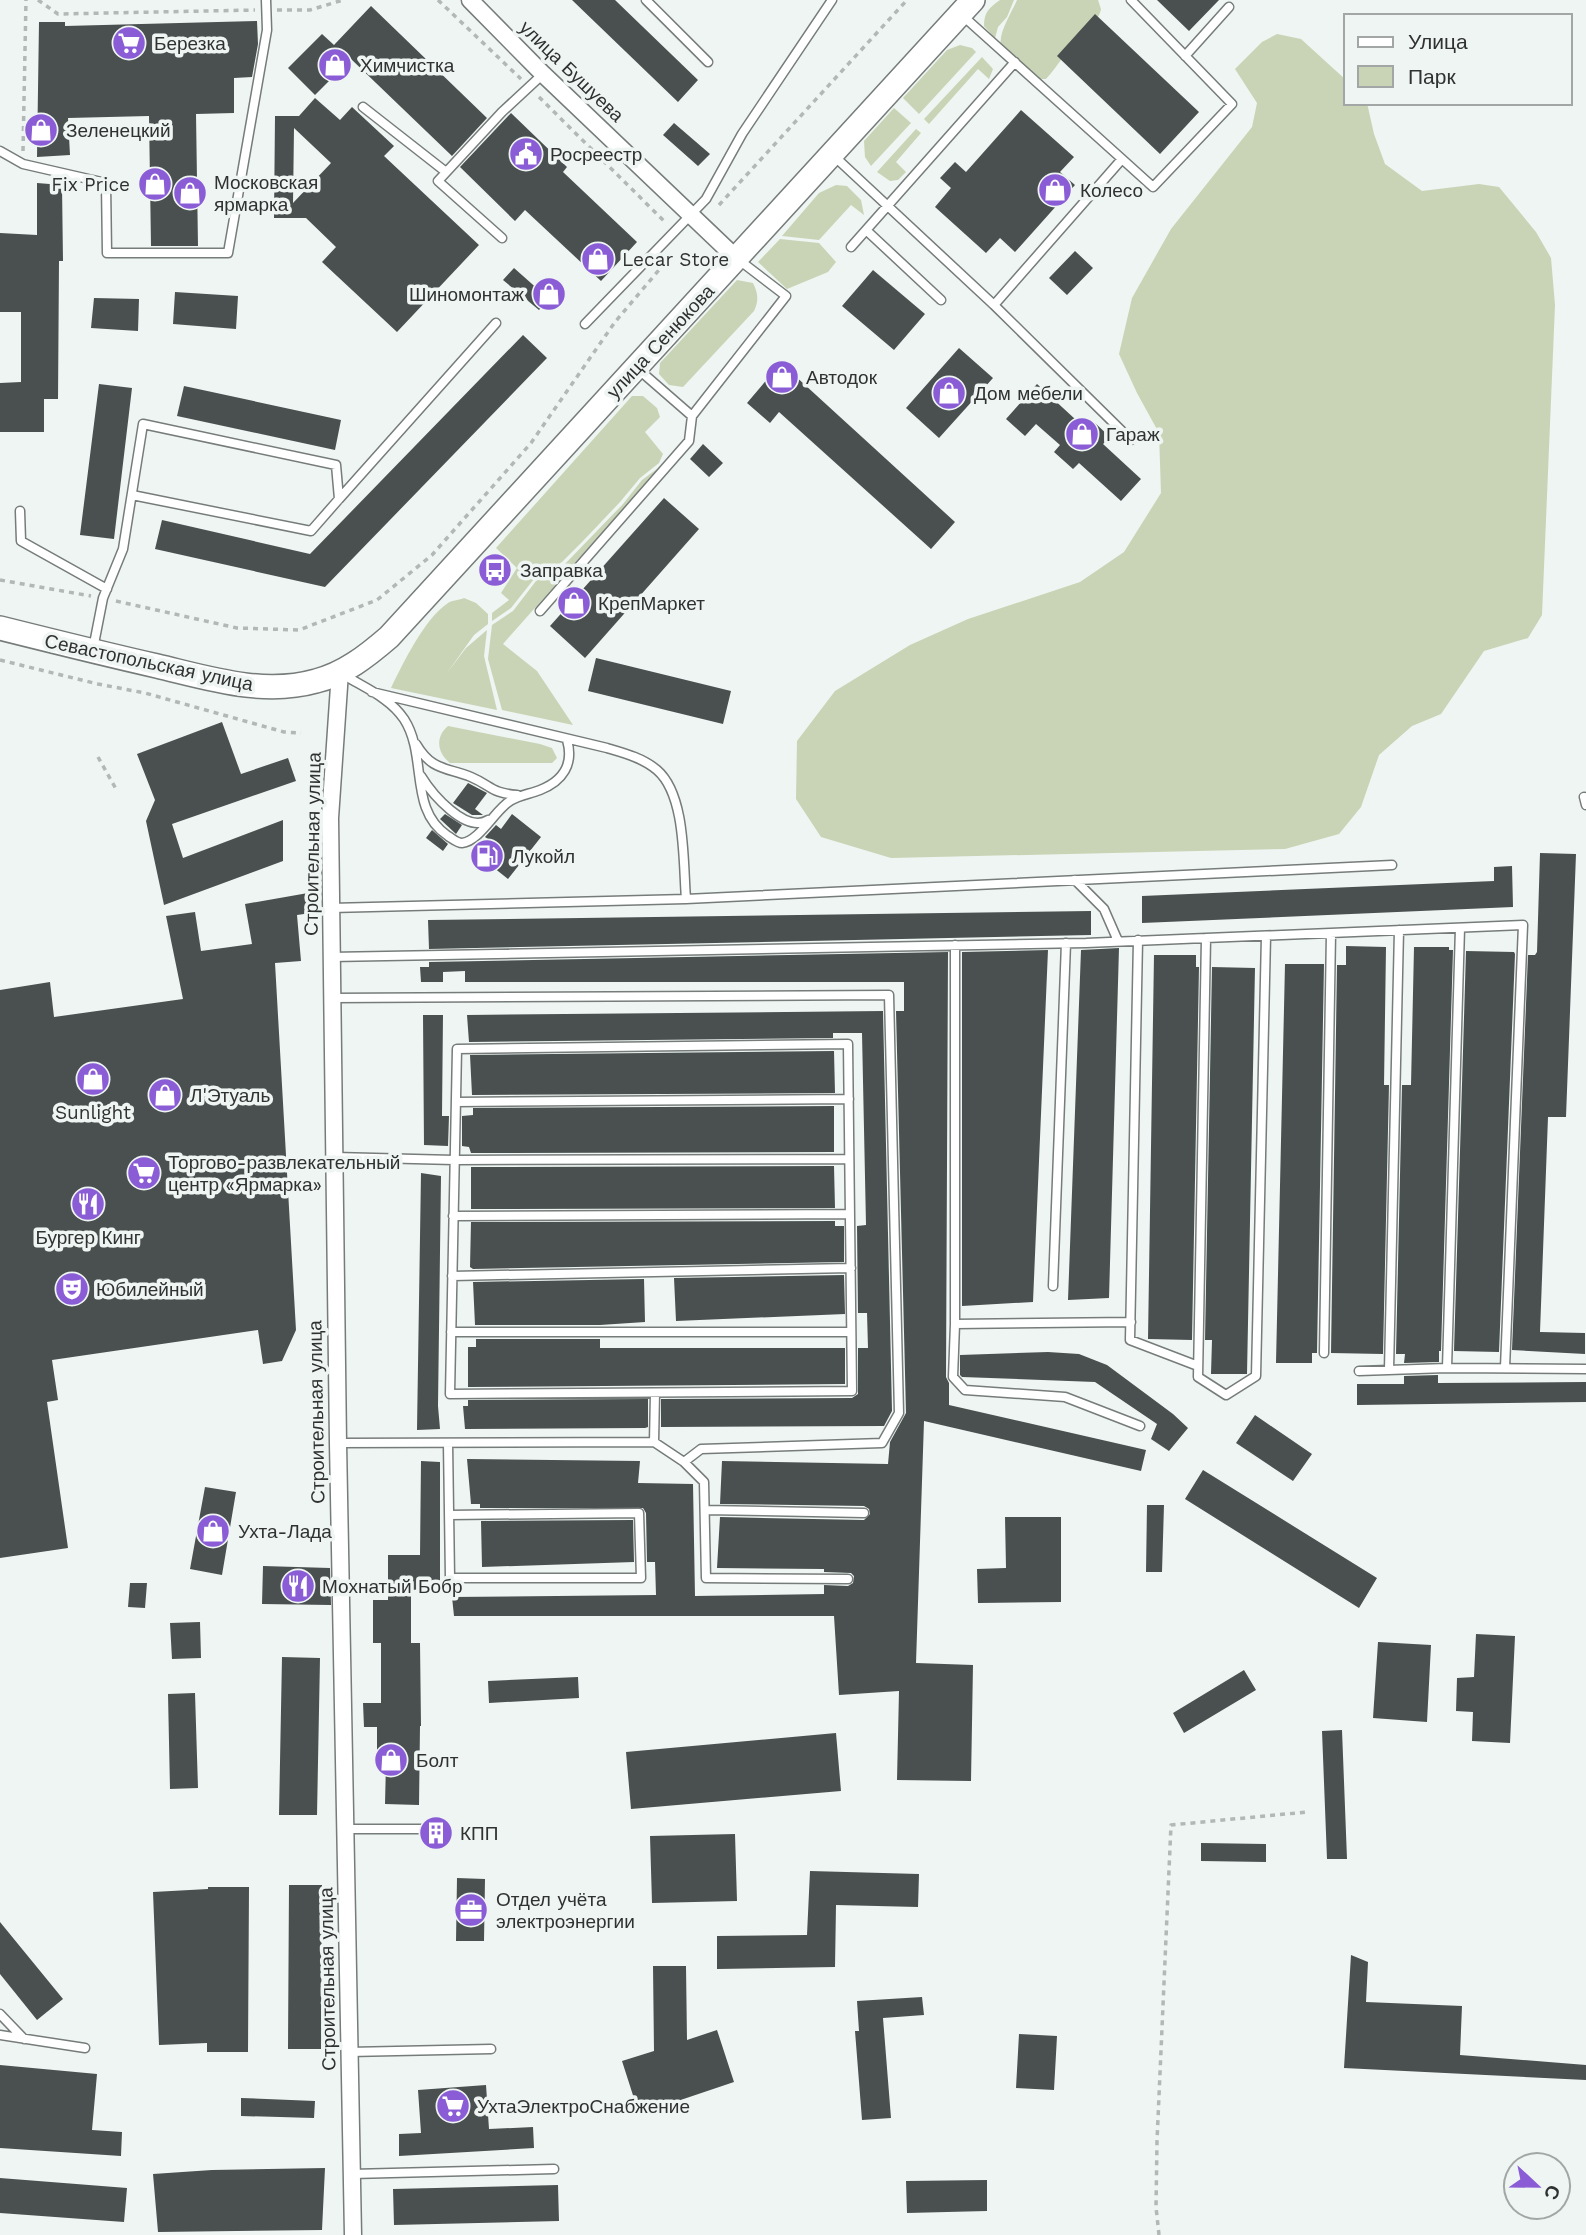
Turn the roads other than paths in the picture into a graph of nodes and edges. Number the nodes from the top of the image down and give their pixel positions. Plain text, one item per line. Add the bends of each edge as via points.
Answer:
1 (266, 0) edge
2 (470, 0) edge
3 (646, 0) edge
4 (832, 0) edge
5 (1131, 0) edge
6 (967, 7) edge
7 (1229, 7) dead end
8 (1185, 56) junction
9 (708, 62) dead end
10 (1015, 62) junction
11 (543, 74) junction
12 (363, 107) dead end
13 (0, 151) edge
14 (832, 154) junction
15 (1122, 159) junction
16 (446, 172) junction
17 (887, 205) junction
18 (695, 219) junction
19 (866, 230) junction
20 (502, 238) dead end
21 (851, 247) dead end
22 (737, 258) junction
23 (941, 300) dead end
24 (994, 305) junction
25 (496, 323) dead end
26 (585, 324) dead end
27 (636, 367) junction
28 (692, 416) junction
29 (1131, 440) dead end
30 (132, 495) junction
31 (339, 499) junction
32 (20, 511) dead end
33 (105, 594) junction
34 (540, 611) dead end
35 (0, 628) edge
36 (93, 652) junction
37 (340, 672) junction
38 (372, 692) junction
39 (413, 739) junction
40 (567, 740) junction
41 (419, 774) junction
42 (522, 795) junction
43 (496, 814) junction
44 (1392, 865) dead end
45 (1075, 880) junction
46 (686, 900) junction
47 (331, 908) junction
48 (1460, 928) junction
49 (1399, 930) junction
50 (1331, 933) junction
51 (1266, 936) junction
52 (1206, 938) junction
53 (1138, 940) junction
54 (1118, 941) junction
55 (1066, 943) junction
56 (955, 945) junction
57 (331, 957) junction
58 (332, 999) junction
59 (849, 1099) junction
60 (456, 1102) junction
61 (334, 1157) junction
62 (849, 1159) junction
63 (454, 1160) junction
64 (850, 1214) junction
65 (453, 1216) junction
66 (851, 1268) junction
67 (452, 1276) junction
68 (1053, 1286) dead end
69 (1131, 1322) junction
70 (956, 1324) junction
71 (451, 1332) junction
72 (852, 1332) junction
73 (1324, 1353) dead end
74 (1198, 1366) junction
75 (1447, 1368) junction
76 (1506, 1368) junction
77 (1586, 1369) edge
78 (1389, 1370) junction
79 (1359, 1371) dead end
80 (655, 1393) junction
81 (1140, 1426) dead end
82 (654, 1442) junction
83 (338, 1443) junction
84 (448, 1443) junction
85 (684, 1462) junction
86 (705, 1510) junction
87 (864, 1513) dead end
88 (449, 1515) junction
89 (848, 1579) dead end
90 (345, 1829) junction
91 (422, 1829) dead end
92 (0, 2014) edge
93 (0, 2035) edge
94 (24, 2039) junction
95 (85, 2048) dead end
96 (491, 2049) dead end
97 (349, 2052) junction
98 (554, 2169) dead end
99 (352, 2174) junction
100 (353, 2235) edge

1 - 13 lane via 267,30 228,253 107,253 106,183 23,164
2 - 11 street, улица Бушуева
3 - 9 lane
4 - 18 lane via 742,134
5 - 8 lane
6 - 10 lane
6 - 14 main road, улица Сенюкова
7 - 8 lane
8 - 15 lane via 1232,104 1153,187
10 - 15 lane
10 - 17 lane
11 - 16 lane
11 - 18 street, улица Бушуева
12 - 16 lane
14 - 17 lane
14 - 22 main road, улица Сенюкова
15 - 24 lane
16 - 20 lane via 438,180
17 - 19 lane
17 - 24 lane
18 - 22 street, улица Бушуева
18 - 26 lane via 675,231
19 - 21 lane
19 - 23 lane
22 - 27 main road, улица Сенюкова
22 - 28 lane via 786,296
24 - 29 lane
25 - 31 lane
27 - 28 lane
27 - 37 main road, улица Сенюкова via 388,637
28 - 34 lane via 689,441
30 - 31 lane via 311,531
30 - 31 lane via 143,424 336,465
30 - 33 lane via 123,549
32 - 33 lane via 21,541
33 - 36 lane
35 - 36 main road, Севастопольская улица
36 - 37 main road, Севастопольская улица via 255,686 300,685
37 - 38 lane
37 - 47 street, Строительная улица via 330,818
38 - 39 lane via 395,707
38 - 40 lane
39 - 41 lane
39 - 42 lane via 435,766 469,776 495,792
40 - 42 lane via 568,766 560,779
40 - 46 lane via 645,761 668,783 675,797
41 - 43 lane via 436,797 469,822 482,824
41 - 43 lane via 432,822 457,842 474,838
42 - 43 lane
44 - 45 lane
45 - 46 lane
45 - 54 lane via 1104,909
46 - 47 lane
47 - 57 street, Строительная улица
48 - 49 lane
48 - 75 lane
48 - 76 lane via 1523,925
49 - 50 lane
49 - 78 lane
50 - 51 lane
50 - 73 lane
51 - 52 lane
51 - 74 lane via 1256,1376 1226,1395 1198,1377
52 - 53 lane
52 - 74 lane
53 - 54 lane
53 - 69 lane
54 - 55 lane
55 - 56 lane
55 - 68 lane
56 - 57 lane
56 - 70 lane
57 - 58 street, Строительная улица
58 - 61 street, Строительная улица
58 - 85 lane via 889,995 899,1413 882,1443 701,1450
59 - 60 lane
59 - 60 lane via 848,1044 457,1049
59 - 62 lane
60 - 63 lane
61 - 63 lane
61 - 83 street, Строительная улица
62 - 63 lane
62 - 64 lane
63 - 65 lane
64 - 65 lane
64 - 66 lane
65 - 67 lane
66 - 67 lane
66 - 72 lane
67 - 71 lane
69 - 70 lane
69 - 74 lane via 1130,1340
70 - 81 lane via 953,1377 965,1390 1065,1397
71 - 72 lane
71 - 80 lane via 450,1394
72 - 80 lane via 852,1391
75 - 76 lane
75 - 78 lane
76 - 77 lane
78 - 79 lane
80 - 82 lane
82 - 84 lane
82 - 85 lane
83 - 84 lane
83 - 90 street, Строительная улица
84 - 88 lane
85 - 86 lane via 704,1482
86 - 87 lane
86 - 89 lane via 706,1578
88 - 88 lane via 450,1577 641,1578 639,1513
90 - 91 lane
90 - 97 street, Строительная улица
92 - 94 lane
93 - 94 lane
94 - 95 lane
96 - 97 lane
97 - 99 street, Строительная улица
98 - 99 lane
99 - 100 street, Строительная улица

